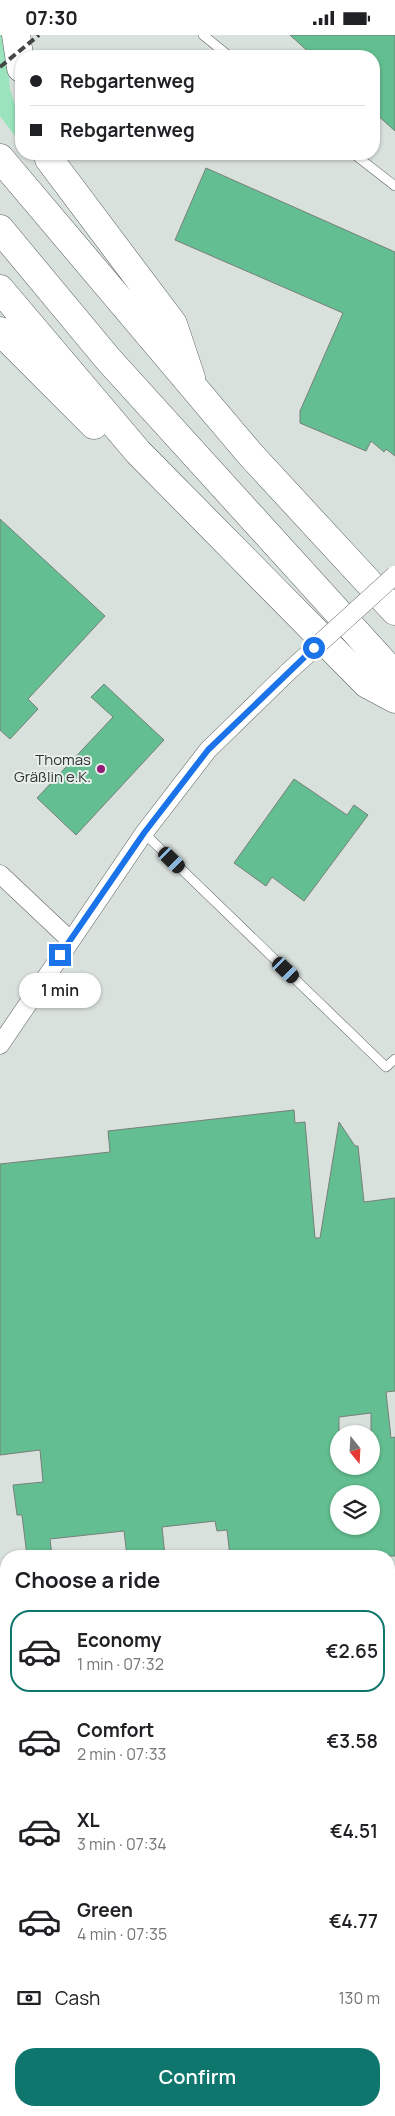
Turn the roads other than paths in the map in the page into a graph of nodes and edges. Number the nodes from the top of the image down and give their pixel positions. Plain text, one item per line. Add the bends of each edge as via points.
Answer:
1 (16, 35) edge
2 (203, 35) edge
3 (18, 50) edge
4 (222, 50) edge
5 (0, 158) edge
6 (52, 160) edge
7 (362, 160) edge
8 (395, 186) edge
9 (0, 229) edge
10 (0, 289) edge
11 (0, 331) edge
12 (195, 391) junction
13 (138, 452) junction
14 (395, 575) edge
15 (395, 611) edge
16 (395, 675) edge
17 (395, 699) edge
18 (144, 833) junction
19 (0, 874) edge
20 (70, 939) junction
21 (0, 1045) edge
22 (395, 1059) edge

1 - 3 highway
2 - 4 lane
5 - 12 highway
6 - 12 highway via 173,324
7 - 8 lane
9 - 16 highway via 108,359
10 - 13 highway
11 - 13 highway via 109,439
12 - 15 highway
13 - 17 highway via 367,684
14 - 18 street, bridge via 208,750
18 - 20 street
18 - 22 lane via 386,1067
19 - 20 street
20 - 21 street

